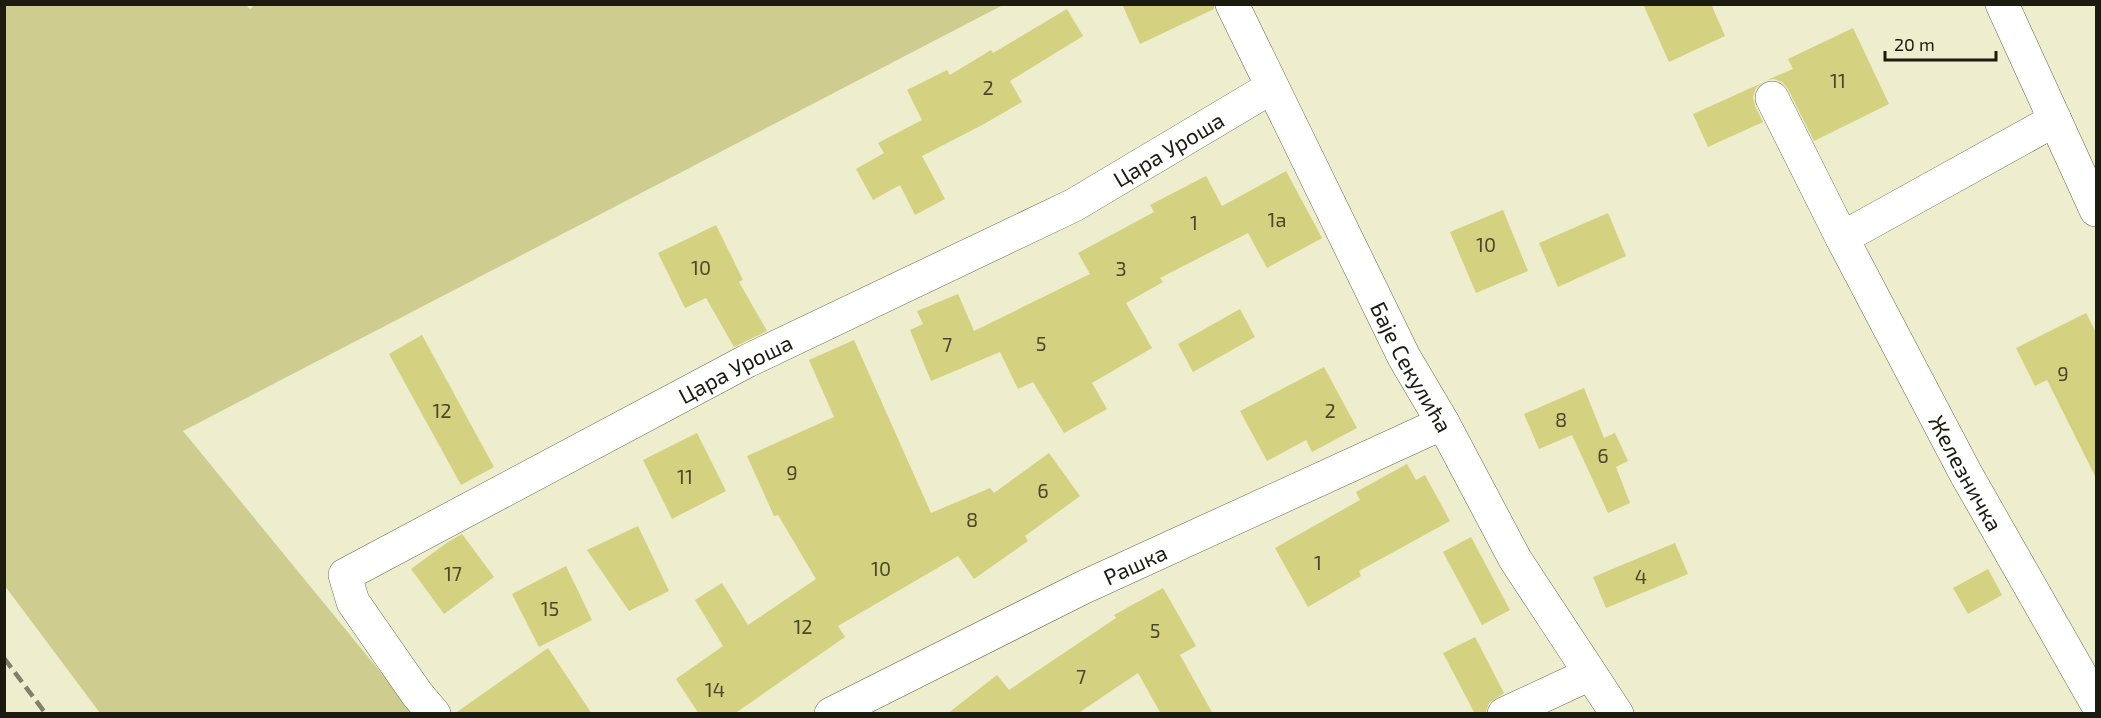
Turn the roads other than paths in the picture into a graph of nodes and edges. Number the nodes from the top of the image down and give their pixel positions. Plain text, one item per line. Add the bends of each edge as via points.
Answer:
1 (1232, 4) edge
2 (2002, 4) edge
3 (1272, 87) junction
4 (1772, 98) dead end
5 (2055, 120) junction
6 (2097, 210) edge
7 (1842, 238) junction
8 (1443, 423) junction
9 (1590, 674) junction
10 (2097, 702) edge
11 (434, 714) edge
12 (831, 714) edge
13 (1504, 714) edge
14 (1617, 714) edge

1 - 3 street, Баје Секулића
2 - 5 street
3 - 8 street, Баје Секулића via 1404,357
3 - 11 street, Цара Уроша via 1074,206 747,361 345,575 353,602
4 - 7 street, Железничка
5 - 6 street
5 - 7 street
7 - 10 street, Железничка via 1966,474
8 - 9 street, Баје Секулића via 1515,559
8 - 12 street, Рашка via 1082,588
9 - 13 street
9 - 14 street, Баје Секулића

